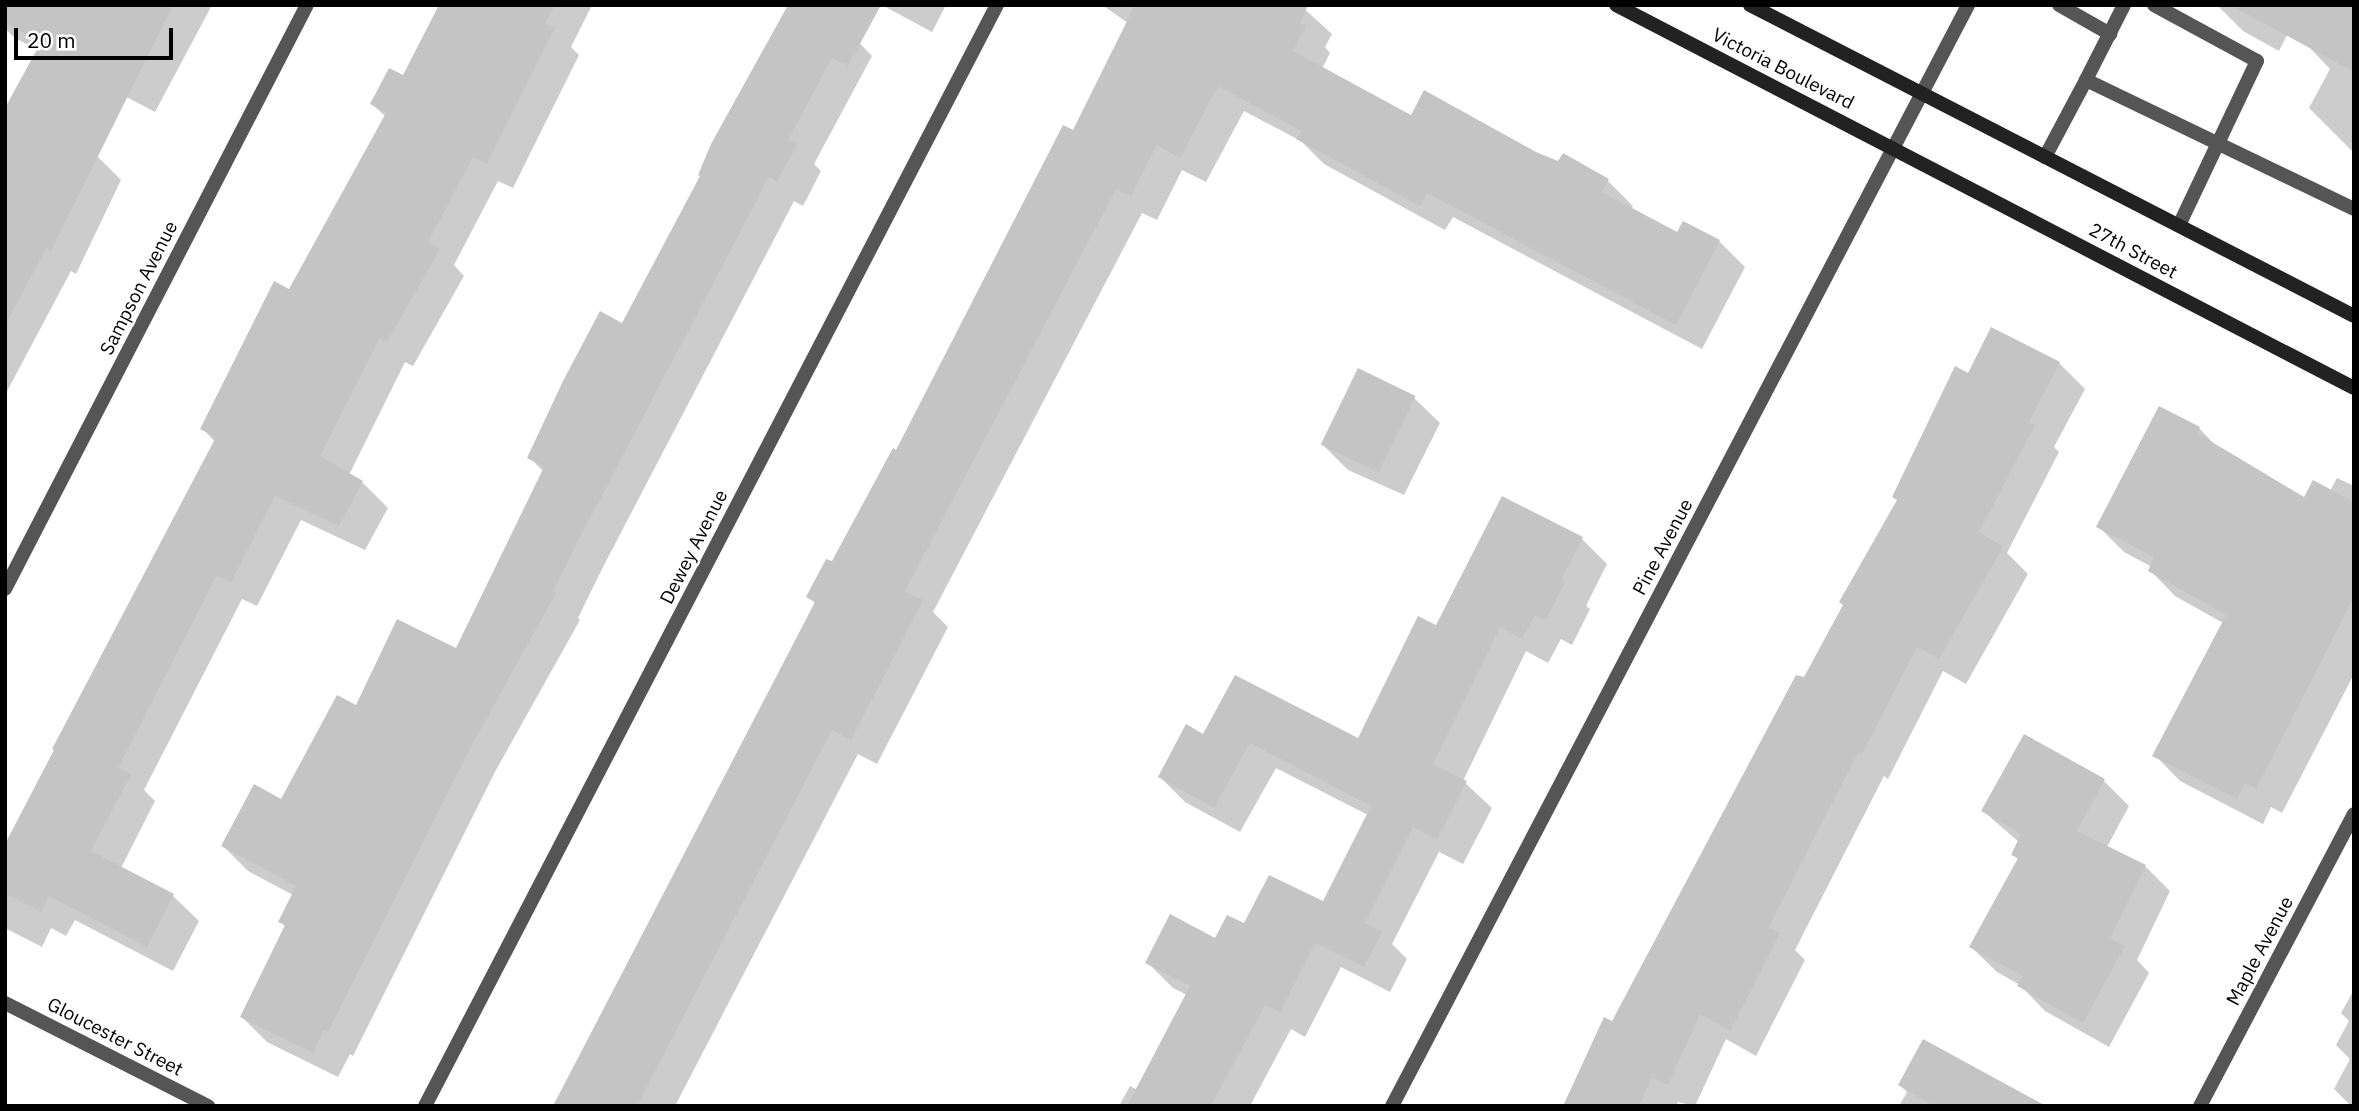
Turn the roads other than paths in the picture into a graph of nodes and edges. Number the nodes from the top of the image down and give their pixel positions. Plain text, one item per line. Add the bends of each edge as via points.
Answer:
1 (307, 5) edge
2 (997, 5) edge
3 (1616, 5) edge
4 (1751, 5) edge
5 (1968, 5) edge
6 (2059, 5) edge
7 (2124, 5) edge
8 (2154, 5) edge
9 (2110, 34) junction
10 (2086, 80) junction
11 (1922, 94) junction
12 (2219, 144) junction
13 (1895, 148) junction
14 (2045, 157) junction
15 (2354, 209) edge
16 (2179, 225) junction
17 (2353, 313) edge
18 (2354, 388) edge
19 (5, 589) edge
20 (2354, 814) edge
21 (5, 1003) edge
22 (208, 1106) edge
23 (425, 1106) edge
24 (1392, 1106) edge
25 (2200, 1106) edge

1 - 19 street, Sampson Avenue
2 - 23 street, Dewey Avenue
3 - 13 main road, Victoria Boulevard
4 - 11 main road
5 - 11 street, Pine Avenue
6 - 9 street
7 - 9 street
8 - 12 street via 2257,61
9 - 10 street
10 - 12 street
10 - 14 street
11 - 13 street, Pine Avenue
11 - 14 main road
12 - 15 street
12 - 16 street
13 - 18 main road, 27th Street
13 - 24 street, Pine Avenue
14 - 16 main road
16 - 17 main road
20 - 25 street, Maple Avenue
21 - 22 street, Gloucester Street

